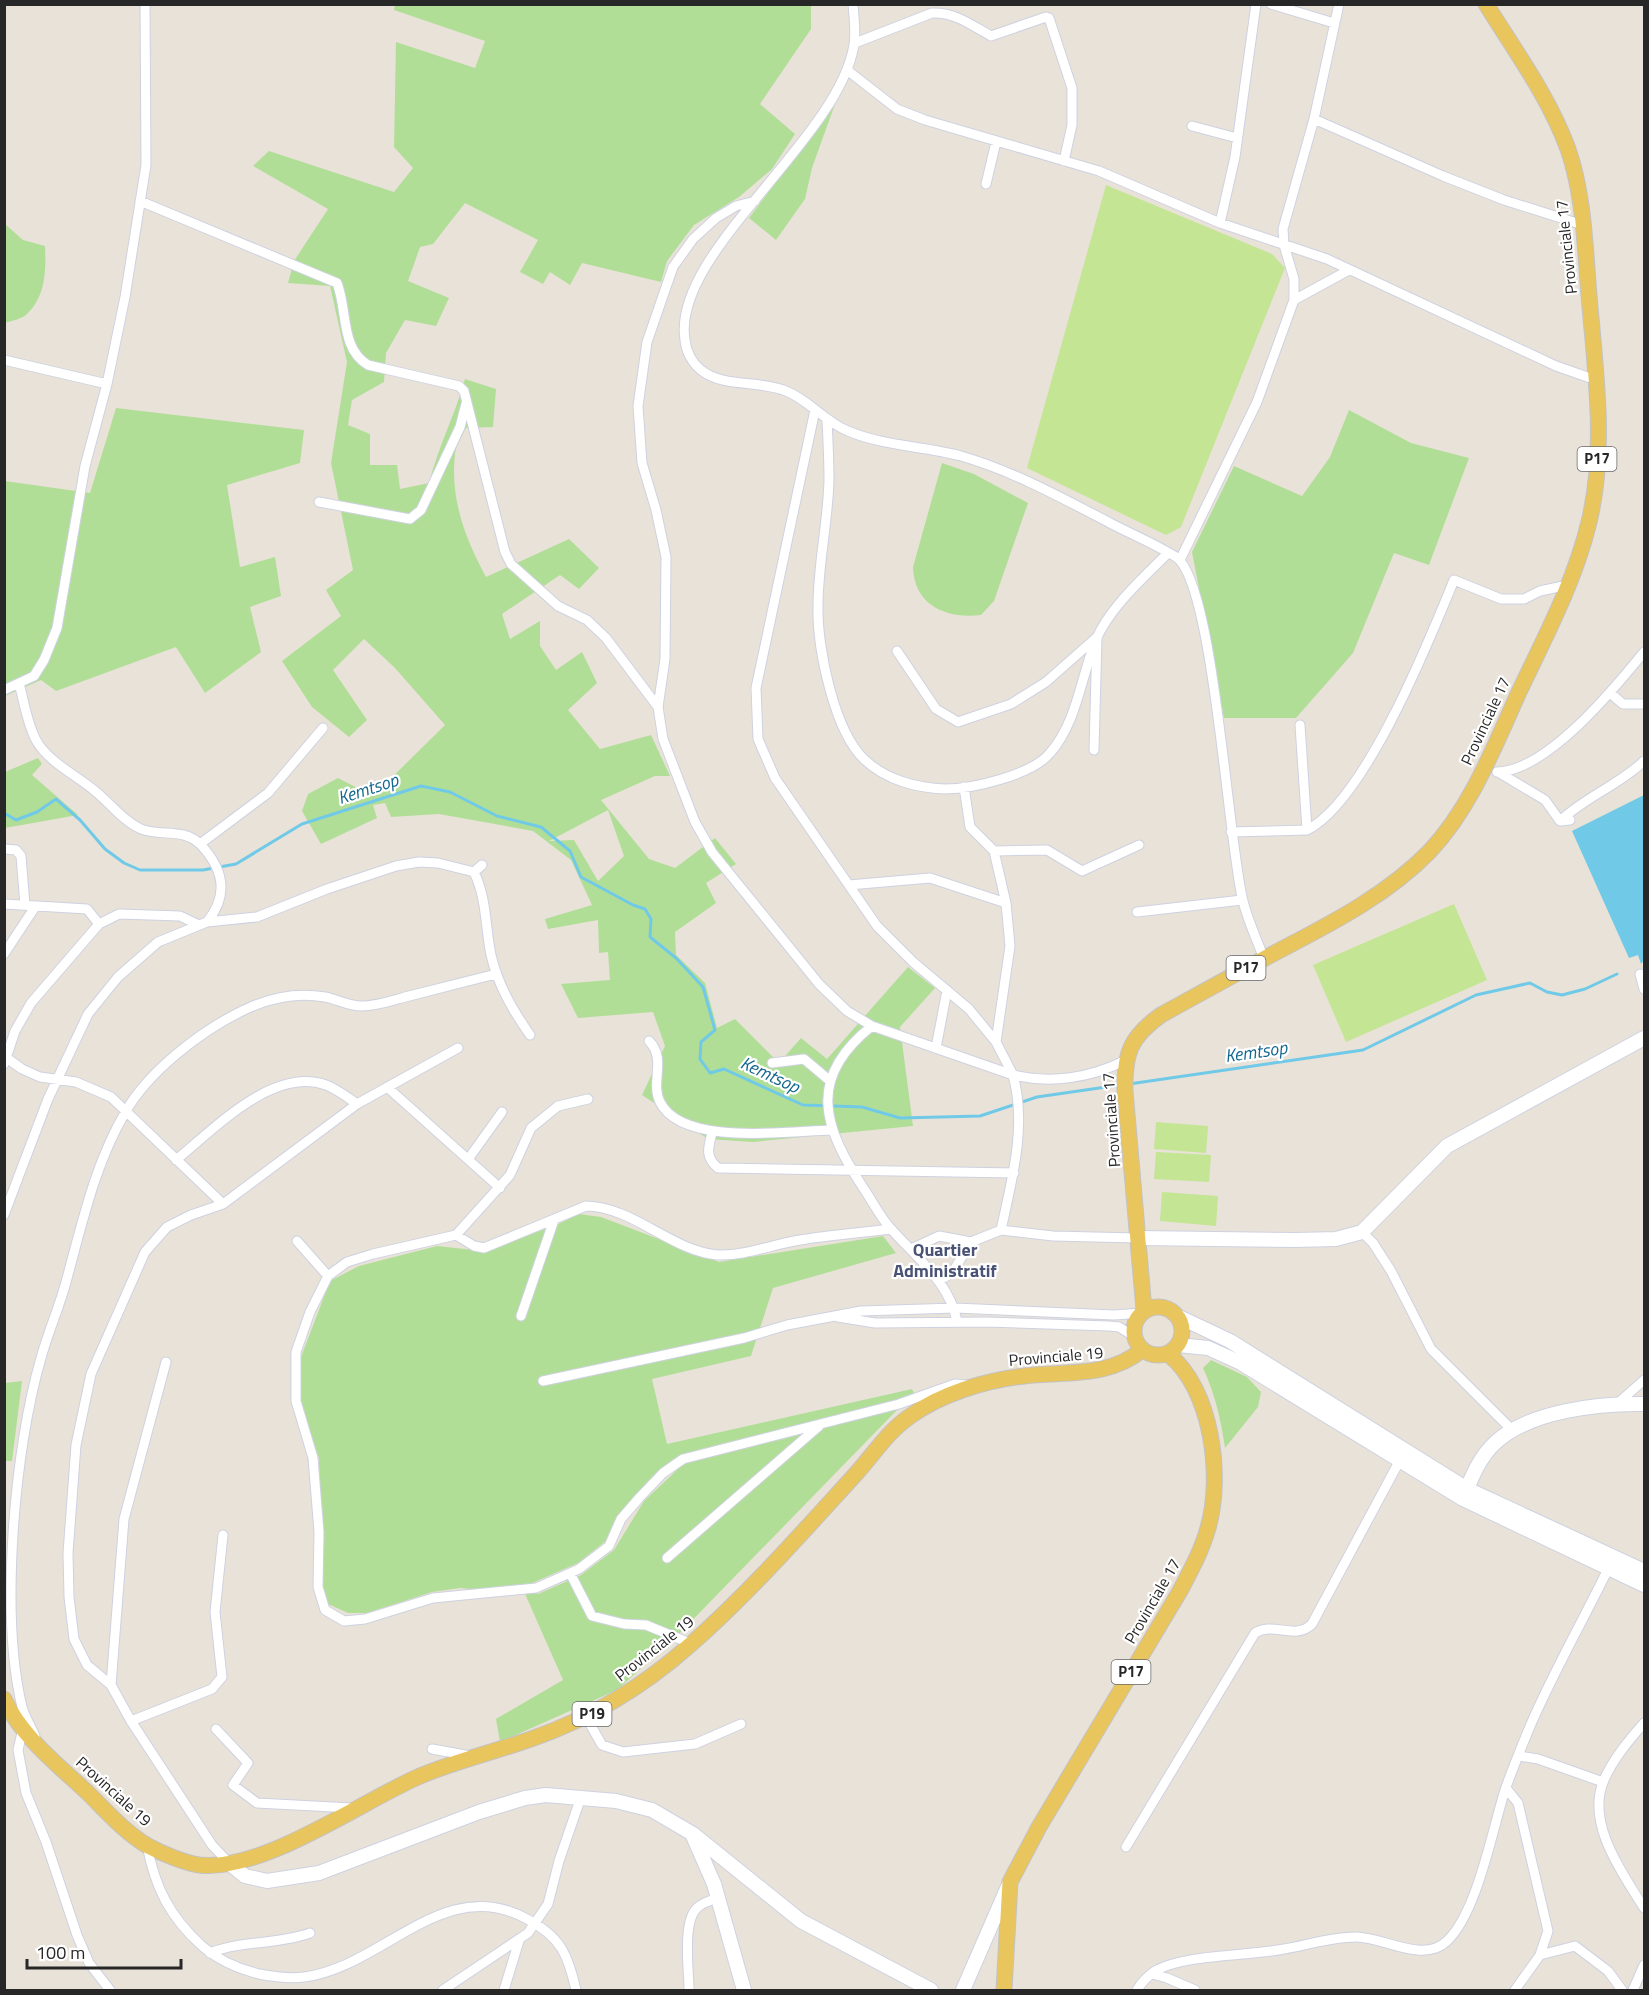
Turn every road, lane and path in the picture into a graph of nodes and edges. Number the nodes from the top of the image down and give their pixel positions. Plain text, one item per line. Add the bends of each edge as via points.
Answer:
1 (145, 4) edge
2 (853, 4) edge
3 (1256, 4) edge
4 (1271, 4) edge
5 (1338, 4) edge
6 (1486, 4) edge
7 (1334, 23) junction
8 (855, 43) junction
9 (847, 70) junction
10 (1314, 119) junction
11 (1192, 126) dead end
12 (1237, 138) junction
13 (996, 142) junction
14 (1064, 161) junction
15 (986, 184) dead end
16 (140, 201) junction
17 (755, 201) junction
18 (1220, 223) junction
19 (1583, 225) junction
20 (1284, 245) junction
21 (1349, 270) junction
22 (1294, 300) junction
23 (4, 360) edge
24 (1596, 380) junction
25 (107, 384) junction
26 (467, 401) junction
27 (815, 410) junction
28 (827, 421) junction
29 (320, 502) dead end
30 (1168, 553) junction
31 (1180, 560) junction
32 (1569, 585) junction
33 (1096, 637) junction
34 (897, 651) dead end
35 (1644, 652) edge
36 (19, 683) junction
37 (4, 690) edge
38 (1610, 693) junction
39 (1642, 704) dead end
40 (658, 707) junction
41 (1300, 725) dead end
42 (322, 728) dead end
43 (1094, 750) dead end
44 (1644, 761) edge
45 (1491, 769) junction
46 (964, 787) junction
47 (1307, 830) junction
48 (1231, 832) junction
49 (200, 844) junction
50 (1139, 845) dead end
51 (4, 849) edge
52 (994, 851) junction
53 (482, 865) dead end
54 (474, 872) junction
55 (849, 885) junction
56 (1242, 900) junction
57 (1006, 903) junction
58 (4, 904) edge
59 (25, 905) junction
60 (35, 907) junction
61 (1137, 912) dead end
62 (99, 924) junction
63 (203, 924) junction
64 (4, 954) edge
65 (1264, 959) junction
66 (496, 974) junction
67 (1640, 974) dead end
68 (1644, 989) edge
69 (947, 990) junction
70 (872, 1026) junction
71 (530, 1035) dead end
72 (1644, 1038) edge
73 (649, 1041) dead end
74 (996, 1042) junction
75 (458, 1048) dead end
76 (936, 1048) junction
77 (5, 1059) edge
78 (772, 1063) dead end
79 (1125, 1067) junction
80 (1013, 1075) junction
81 (829, 1080) junction
82 (57, 1081) junction
83 (387, 1088) junction
84 (588, 1099) dead end
85 (357, 1104) junction
86 (126, 1110) junction
87 (502, 1112) dead end
88 (831, 1130) junction
89 (712, 1133) junction
90 (469, 1158) junction
91 (176, 1160) junction
92 (851, 1169) junction
93 (1014, 1173) junction
94 (500, 1188) junction
95 (223, 1204) junction
96 (4, 1215) edge
97 (554, 1220) junction
98 (891, 1229) junction
99 (1001, 1230) junction
100 (1362, 1232) junction
101 (456, 1235) junction
102 (1137, 1238) junction
103 (297, 1241) dead end
104 (971, 1242) junction
105 (911, 1249) junction
106 (328, 1276) junction
107 (938, 1281) junction
108 (955, 1308) junction
109 (1143, 1312) junction
110 (521, 1316) dead end
111 (836, 1316) junction
112 (1177, 1316) junction
113 (957, 1322) junction
114 (1139, 1344) junction
115 (1173, 1349) junction
116 (166, 1362) dead end
117 (1644, 1380) edge
118 (543, 1381) dead end
119 (1284, 1384) junction
120 (981, 1385) junction
121 (1618, 1403) junction
122 (1644, 1404) edge
123 (821, 1425) junction
124 (1511, 1430) junction
125 (1400, 1460) junction
126 (1465, 1494) junction
127 (223, 1535) dead end
128 (667, 1558) dead end
129 (1611, 1563) junction
130 (1644, 1571) edge
131 (570, 1573) junction
132 (1644, 1585) edge
133 (692, 1644) junction
134 (111, 1685) junction
135 (4, 1699) edge
136 (586, 1717) junction
137 (131, 1721) junction
138 (741, 1724) dead end
139 (1644, 1724) edge
140 (23, 1728) junction
141 (216, 1729) dead end
142 (39, 1747) junction
143 (432, 1749) dead end
144 (1519, 1756) junction
145 (476, 1757) junction
146 (1603, 1782) junction
147 (1506, 1788) junction
148 (581, 1797) junction
149 (355, 1808) junction
150 (693, 1834) junction
151 (147, 1845) junction
152 (1126, 1847) dead end
153 (229, 1863) junction
154 (1010, 1882) junction
155 (718, 1898) junction
156 (1644, 1908) edge
157 (534, 1923) junction
158 (310, 1933) dead end
159 (519, 1941) junction
160 (210, 1953) junction
161 (1540, 1954) junction
162 (1644, 1965) edge
163 (1152, 1974) junction
164 (110, 1990) edge
165 (443, 1990) edge
166 (504, 1990) edge
167 (576, 1990) edge
168 (689, 1990) edge
169 (744, 1990) edge
170 (931, 1990) edge
171 (963, 1990) edge
172 (1004, 1990) edge
173 (1137, 1990) edge
174 (1195, 1990) edge
175 (1515, 1990) edge
176 (1622, 1990) edge
177 (1633, 1990) edge

1 - 16 street via 146,165
2 - 8 street
3 - 12 street
4 - 7 street
5 - 7 street
6 - 19 main road, Provinciale 17 / P17 via 1562,135 1576,179
7 - 10 street
8 - 9 street
8 - 14 street via 932,14 956,16 991,36 1049,18 1072,88 1072,125
9 - 13 street via 897,108
9 - 17 street via 792,157
10 - 19 street via 1443,176
10 - 20 street via 1282,229
11 - 12 street
12 - 18 street
13 - 14 street
13 - 15 street
14 - 18 street via 1100,171
16 - 25 street
16 - 26 street via 337,284 350,348 358,360 368,366 459,386
17 - 27 street via 707,263 684,323 685,343 701,370 720,378 773,385
17 - 40 street via 736,206 716,218 693,239 673,267 647,342 638,406 642,463 666,557 665,659
18 - 20 street
19 - 24 main road, Provinciale 17 / P17
20 - 21 street
20 - 22 street via 1294,279
21 - 22 street
21 - 24 street via 1556,366
22 - 31 street via 1257,402
23 - 25 street
24 - 32 main road, Provinciale 17 / P17 via 1598,447 1594,495 1583,547
25 - 36 street via 85,466 57,628 34,676
26 - 29 street via 460,427 416,517
26 - 40 street via 505,552 512,564 558,606 587,620 606,638
27 - 28 street
27 - 55 street via 756,688 758,740 775,778
28 - 30 street via 878,441 907,444 973,461 1044,488
28 - 46 street via 829,481 818,609 833,698 847,733 865,760 894,778 922,788
30 - 31 street
30 - 33 street via 1128,594
31 - 48 street via 1197,600 1213,679
32 - 45 main road, Provinciale 17 / P17
32 - 47 street via 1524,599 1501,599 1454,580 1423,656 1358,779 1317,825
33 - 34 street via 1046,682 1011,704 958,722 936,709
33 - 43 street
33 - 46 street via 1066,728 1050,754 1025,771
35 - 38 street
36 - 37 street
36 - 49 street via 37,741 50,757 129,822 143,830 180,833
38 - 39 street via 1623,704
38 - 45 street via 1552,747 1523,766 1508,772
40 - 70 street via 663,739 695,822 712,852 819,984 847,1011
41 - 47 street
42 - 49 street via 268,793
44 - 45 street via 1600,794 1577,805 1565,820 1545,800
45 - 65 main road, Provinciale 17 / P17 via 1442,838 1413,866 1341,918
46 - 52 street via 970,827
47 - 48 street
48 - 56 street
49 - 63 street via 216,864 222,897 217,910
50 - 52 street via 1082,871 1047,850
51 - 59 street via 16,850 21,856
52 - 57 street
53 - 54 street
54 - 63 street via 438,863 396,866 257,917
54 - 66 street via 486,909
55 - 57 street via 930,878
55 - 69 street via 877,926
56 - 61 street
56 - 65 street
57 - 74 street via 1010,946
58 - 59 street
59 - 60 street
60 - 62 street via 87,909
60 - 64 street
62 - 63 street via 119,915 180,916
62 - 77 street via 31,1003
63 - 82 street via 158,942 118,977 88,1014
65 - 79 main road, Provinciale 17 / P17 via 1143,1028
66 - 71 street via 503,993
66 - 86 street via 359,1006 299,994 269,1000 241,1011 169,1061 150,1078
67 - 68 street
69 - 74 street
69 - 76 street
70 - 76 street
70 - 81 street via 851,1042
72 - 100 street via 1447,1146
73 - 89 street via 658,1052 660,1102 670,1114
74 - 80 street
75 - 83 street
76 - 80 street
77 - 82 street
78 - 81 street via 804,1059
79 - 80 street via 1064,1079
79 - 102 main road, Provinciale 17 / P17
80 - 93 street via 1018,1095
81 - 88 street
82 - 86 street via 76,1082 111,1096
82 - 96 street
83 - 85 street
83 - 90 street
84 - 94 street via 558,1106 531,1128 517,1165
85 - 91 street via 325,1084 300,1083 264,1090
85 - 95 street
86 - 91 street
86 - 142 street via 89,1198 41,1359 26,1421 11,1528 8,1601 15,1671 22,1707
87 - 90 street
88 - 89 street
88 - 92 street
89 - 92 street via 708,1152 710,1161 718,1168
90 - 94 street
91 - 95 street
92 - 93 street
92 - 98 street
93 - 99 street
94 - 101 street
95 - 134 street via 167,1227 145,1252 91,1374 74,1463 69,1598 74,1639 87,1665
97 - 98 street via 576,1208 598,1206 718,1255
97 - 101 street via 484,1248
97 - 110 street
98 - 105 street
99 - 102 street
99 - 104 street
100 - 102 street via 1336,1239
100 - 124 street via 1390,1271 1431,1349
101 - 106 street via 364,1256 347,1262
102 - 109 main road, Provinciale 17 / P17
103 - 106 street
104 - 105 street via 939,1236
104 - 107 street via 952,1273
105 - 107 street
106 - 131 street via 296,1352 296,1401 313,1458 319,1532 318,1587 325,1610 345,1621 365,1620 433,1598 536,1588
107 - 108 street
108 - 109 street via 1114,1315
108 - 111 street via 861,1311
108 - 113 street
109 - 112 main road via 1163,1308
109 - 114 main road via 1135,1324
111 - 113 street via 875,1323
111 - 118 street
112 - 115 main road via 1183,1330
112 - 119 street via 1230,1341
113 - 114 street via 1109,1326 1128,1331
114 - 115 main road via 1155,1356
114 - 120 main road, Provinciale 19 / P19 via 1111,1369 1020,1376
115 - 119 street via 1208,1348
115 - 154 main road, Provinciale 17 / P17 via 1192,1381 1210,1432 1214,1500 1209,1527 1180,1591
116 - 134 street via 124,1519
117 - 121 street
119 - 125 street
119 - 126 street
120 - 123 street via 955,1384
120 - 133 main road, Provinciale 19 / P19 via 929,1405 893,1429 796,1539
121 - 122 street
121 - 124 street via 1548,1416
123 - 128 street
123 - 131 street via 683,1459 663,1473 621,1519 609,1546
124 - 126 street via 1494,1443 1480,1462
125 - 126 street
125 - 152 street via 1312,1624 1300,1632 1265,1630 1255,1634
126 - 129 street
127 - 137 street via 215,1612 222,1677 212,1689
129 - 130 street
129 - 132 street
129 - 144 street via 1554,1673
131 - 133 street via 592,1616 646,1625
133 - 136 main road, Provinciale 19 / P19
134 - 137 street
135 - 140 main road, Provinciale 19 / P19
136 - 138 street via 602,1745 623,1752 695,1744
136 - 145 main road, Provinciale 19 / P19
137 - 153 street via 212,1845
139 - 146 street
140 - 142 main road, Provinciale 19 / P19
140 - 164 street via 18,1750 26,1793 77,1935 89,1963
141 - 149 street via 248,1763 233,1785 257,1803
142 - 151 main road, Provinciale 19 / P19
143 - 145 street
144 - 146 street
144 - 147 street
145 - 149 main road, Provinciale 19 / P19 via 424,1774
146 - 156 street via 1599,1803 1603,1828 1621,1871
147 - 161 street via 1518,1803 1545,1908 1548,1931
147 - 163 street via 1469,1905 1445,1943 1420,1950 1357,1937 1331,1938 1285,1949 1184,1962
148 - 150 street via 652,1810
148 - 153 street via 525,1798 319,1873 267,1881 245,1875
148 - 157 street via 548,1904
149 - 153 main road, Provinciale 19 / P19 via 260,1856
150 - 155 street
150 - 170 street via 801,1921
151 - 153 main road, Provinciale 19 / P19 via 198,1865
151 - 160 street via 153,1877 165,1903
154 - 171 street
154 - 172 main road, Provinciale 17 / P17
155 - 168 street via 696,1909 692,1916 688,1938
155 - 169 street
157 - 159 street
157 - 160 street via 501,1906 472,1905 448,1911 341,1965 306,1977 282,1978 246,1971
157 - 167 street via 557,1939 570,1964
158 - 160 street via 291,1940 235,1944
159 - 165 street
159 - 166 street
161 - 175 street
161 - 176 street via 1575,1946 1608,1971
162 - 177 street
163 - 173 street
163 - 174 street

